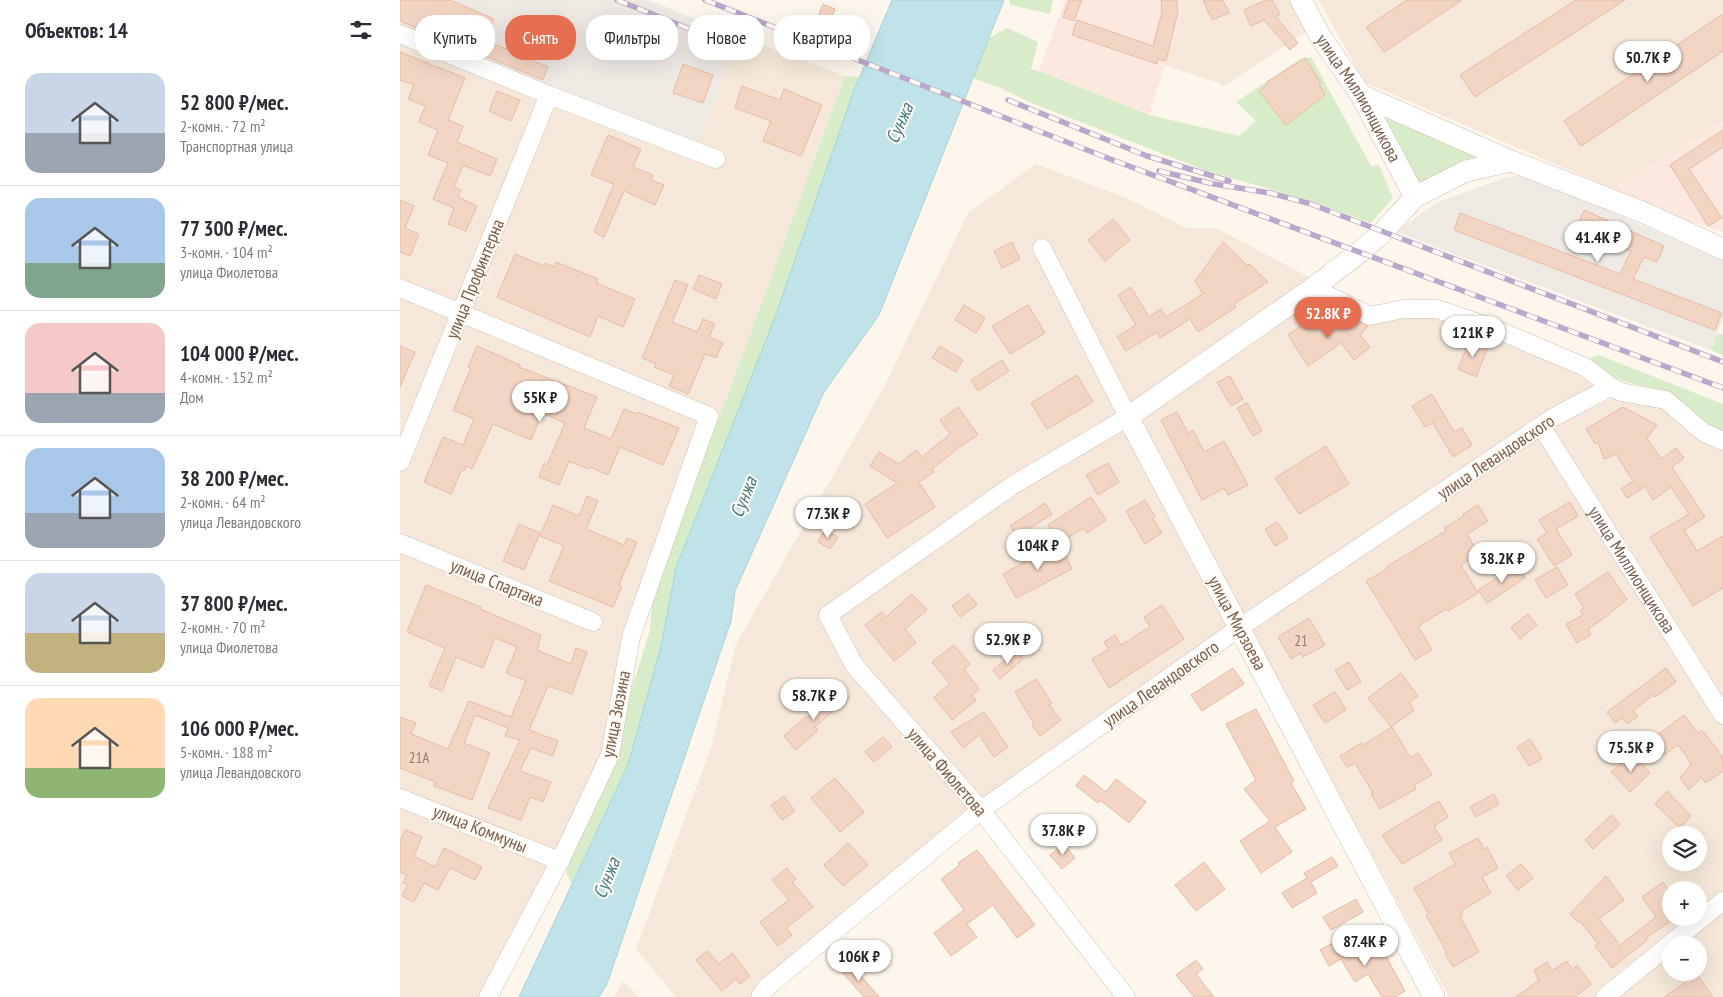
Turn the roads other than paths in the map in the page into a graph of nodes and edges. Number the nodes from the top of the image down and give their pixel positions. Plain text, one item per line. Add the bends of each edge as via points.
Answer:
1 (1301, 0) edge
2 (400, 34) edge
3 (549, 95) junction
4 (1361, 95) junction
5 (716, 159) dead end
6 (1511, 161) junction
7 (1415, 198) junction
8 (1042, 248) dead end
9 (1723, 249) edge
10 (400, 288) edge
11 (1313, 288) junction
12 (461, 313) junction
13 (1611, 387) junction
14 (1128, 417) junction
15 (1541, 426) junction
16 (1723, 441) edge
17 (400, 462) edge
18 (400, 543) edge
19 (593, 622) dead end
20 (1239, 628) junction
21 (1723, 715) edge
22 (400, 798) edge
23 (981, 810) junction
24 (560, 861) junction
25 (1723, 901) edge
26 (488, 997) edge
27 (760, 997) edge
28 (1126, 997) edge
29 (1434, 997) edge
30 (1606, 997) edge

1 - 4 street, улица Миллионщикова via 1320,36
2 - 3 street
3 - 5 street
3 - 12 street, улица Профинтерна
4 - 6 street
4 - 7 street, улица Миллионщикова
6 - 7 street via 1466,171
6 - 9 street via 1640,211
7 - 11 street via 1383,232
8 - 14 street, улица Мирзоева
10 - 12 street
11 - 13 street via 1370,316 1403,309 1437,309 1493,328 1585,367
11 - 14 street
12 - 17 street, улица Профинтерна
12 - 24 street, улица Зюзина via 709,416 631,637 610,756
13 - 15 street, улица Левандовского
13 - 16 street via 1621,392 1666,400 1703,432
14 - 20 street, улица Мирзоева
14 - 23 street, улица Фиолетова via 1013,485 828,615 854,665
15 - 20 street, улица Левандовского
15 - 21 street, улица Миллионщикова
18 - 19 street, улица Спартака
20 - 23 street, улица Левандовского
20 - 29 street, улица Мирзоева
22 - 24 street, улица Коммуны
23 - 27 street, улица Левандовского via 767,987
23 - 28 street, улица Фиолетова
24 - 26 street, улица Зюзина
25 - 30 street

